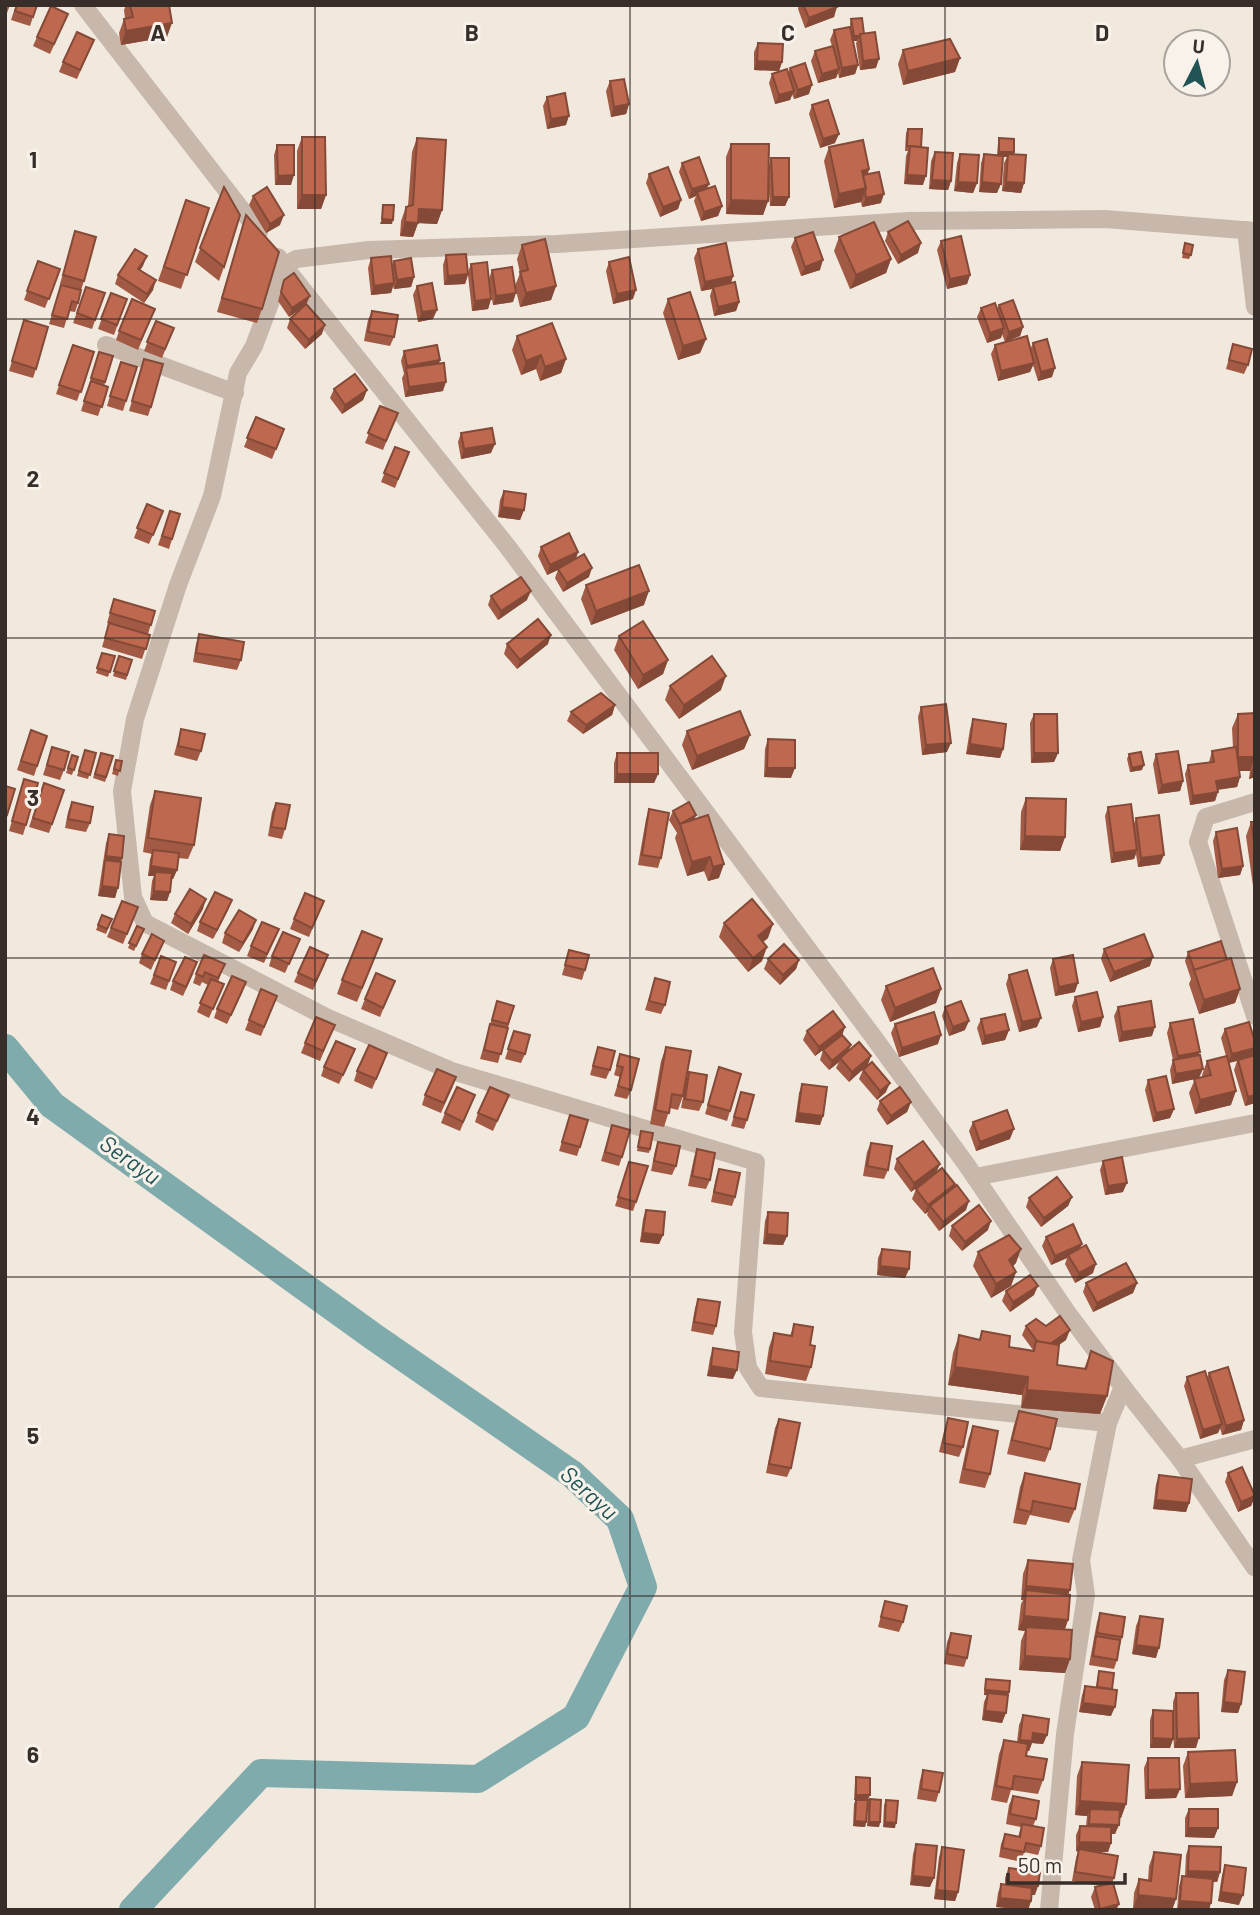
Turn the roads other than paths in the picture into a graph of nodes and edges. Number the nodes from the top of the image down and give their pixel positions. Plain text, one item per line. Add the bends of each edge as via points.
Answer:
1 (83, 5) edge
2 (1250, 230) edge
3 (284, 266) junction
4 (1255, 307) edge
5 (106, 345) dead end
6 (235, 393) junction
7 (1255, 802) edge
8 (1255, 1016) edge
9 (1255, 1123) edge
10 (975, 1177) junction
11 (1124, 1387) junction
12 (1108, 1423) junction
13 (1255, 1439) edge
14 (1180, 1459) junction
15 (1255, 1568) edge
16 (1049, 1910) edge

1 - 3 street
2 - 3 street via 1105,219 909,221 557,244 369,250 296,259
2 - 4 street
3 - 6 street via 254,346 238,373
3 - 10 street via 507,546
5 - 6 street
6 - 12 street via 212,496 135,719 122,790 133,897 145,923 328,1018 452,1071 756,1162 743,1332 748,1368 761,1388
7 - 8 street via 1206,817 1198,842
9 - 10 street
10 - 11 street
11 - 12 street
11 - 14 street
12 - 16 street via 1081,1560 1086,1595 1065,1734
13 - 14 street
14 - 15 street

